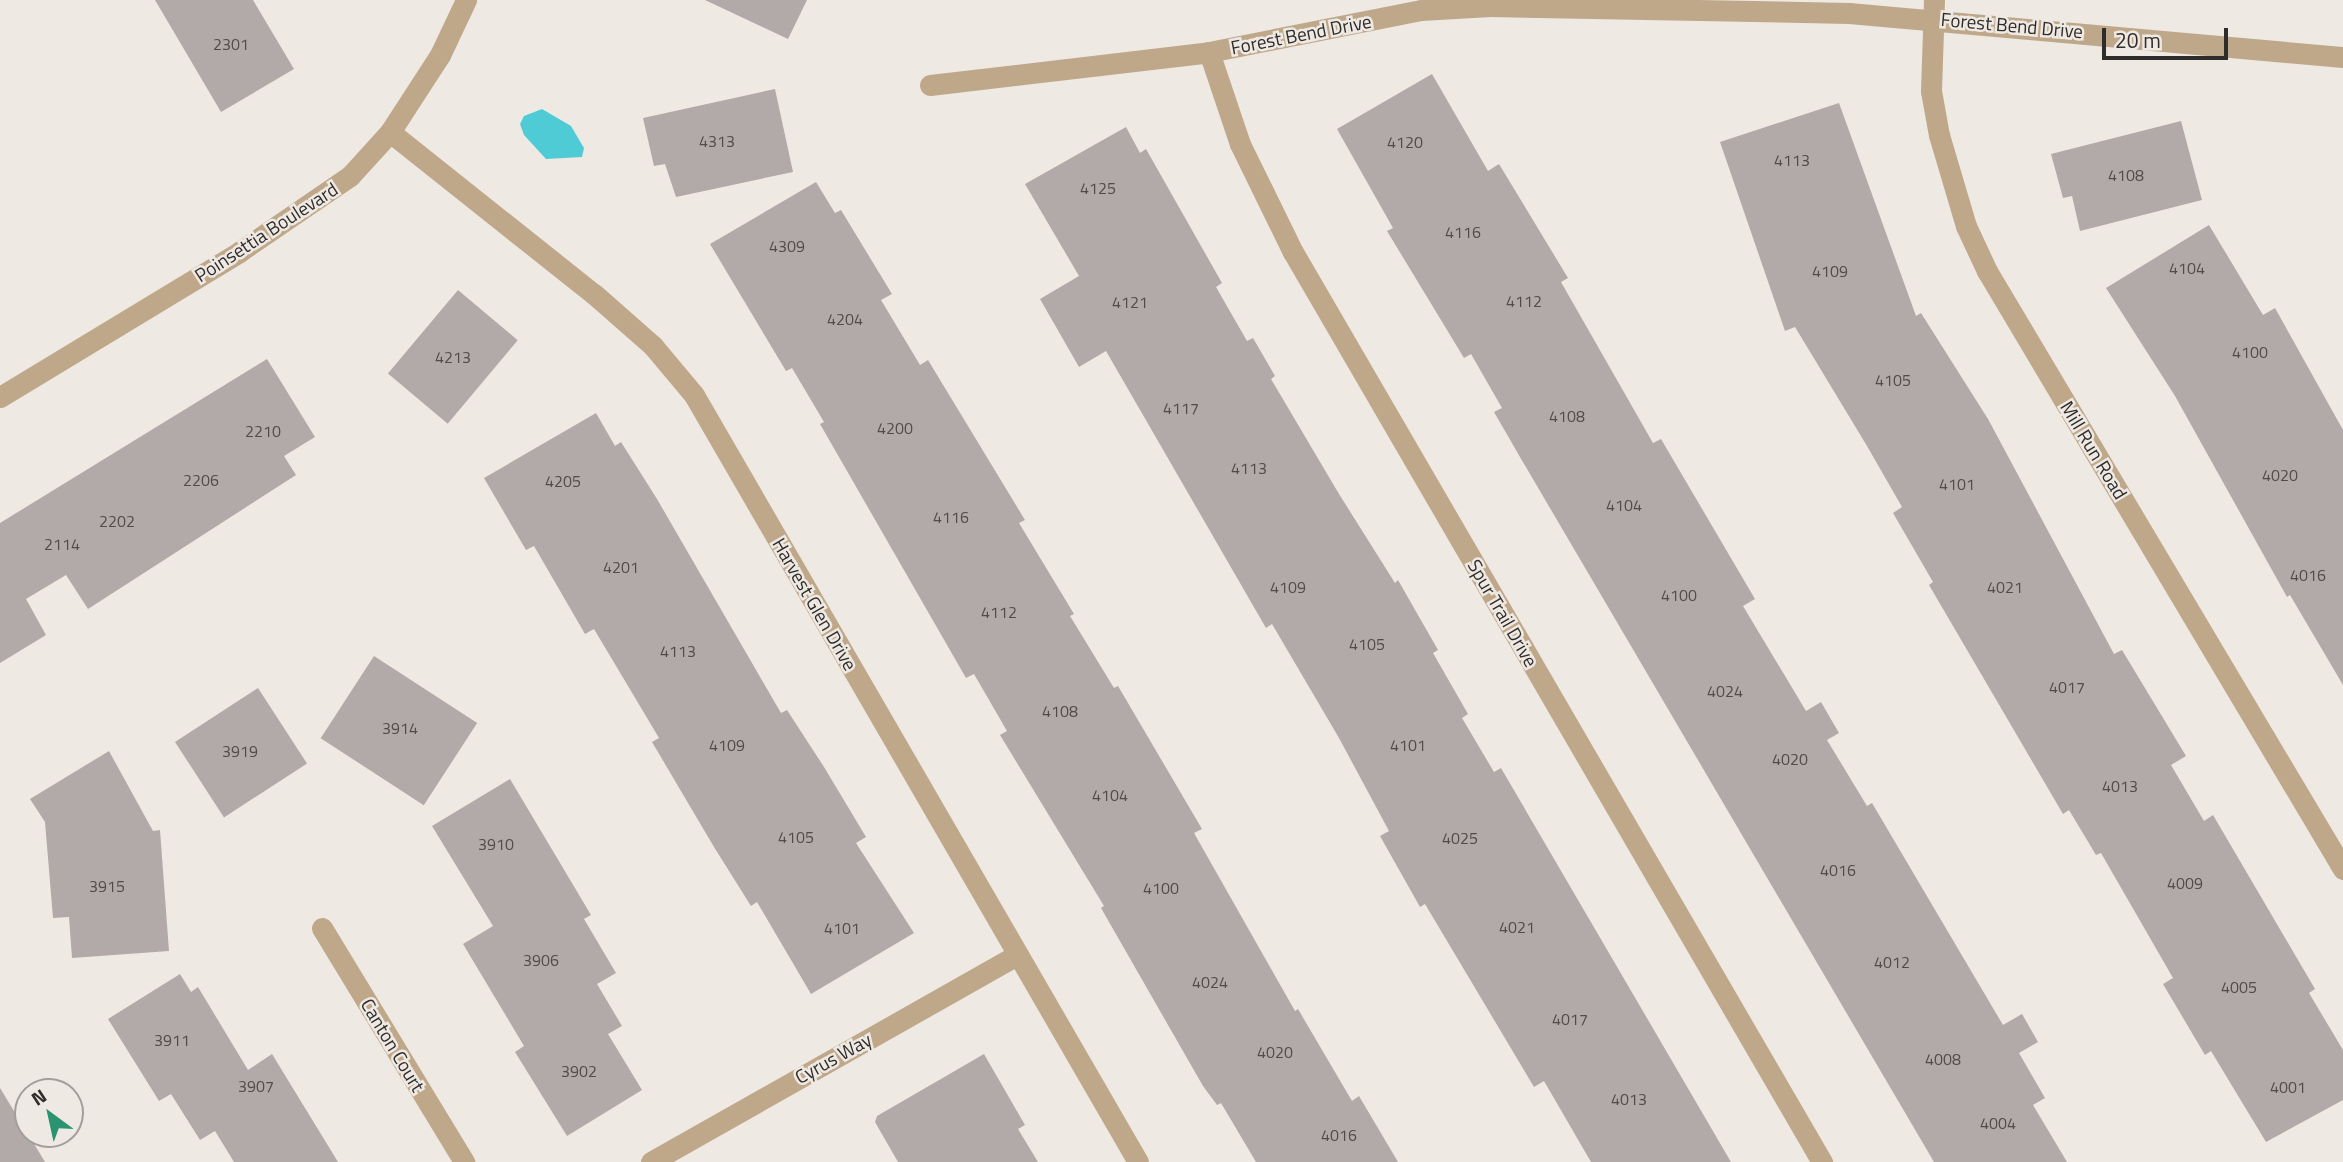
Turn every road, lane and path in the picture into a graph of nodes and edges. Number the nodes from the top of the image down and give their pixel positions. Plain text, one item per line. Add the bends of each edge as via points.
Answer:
1 (466, 0) edge
2 (1933, 9) edge
3 (1209, 52) junction
4 (2343, 57) edge
5 (930, 85) dead end
6 (390, 132) junction
7 (0, 397) edge
8 (2343, 869) edge
9 (322, 928) dead end
10 (1016, 956) junction
11 (464, 1162) edge
12 (652, 1162) edge
13 (1138, 1162) edge
14 (1822, 1162) edge

1 - 6 street, Poinsettia Boulevard via 440,55
2 - 3 street, Forest Bend Drive via 1849,13 1490,6 1421,10
2 - 4 street, Forest Bend Drive
2 - 8 street, Mill Run Road via 1931,91 1939,135 1959,204 1987,271
3 - 5 street, Forest Bend Drive
3 - 14 street, Spur Trail Drive via 1240,144 1293,251
6 - 7 street, Poinsettia Boulevard via 350,176 296,216
6 - 10 street, Harvest Glen Drive via 604,303 653,346 694,395
9 - 11 street, Canton Court
10 - 12 street, Cyrus Way
10 - 13 street, Harvest Glen Drive

